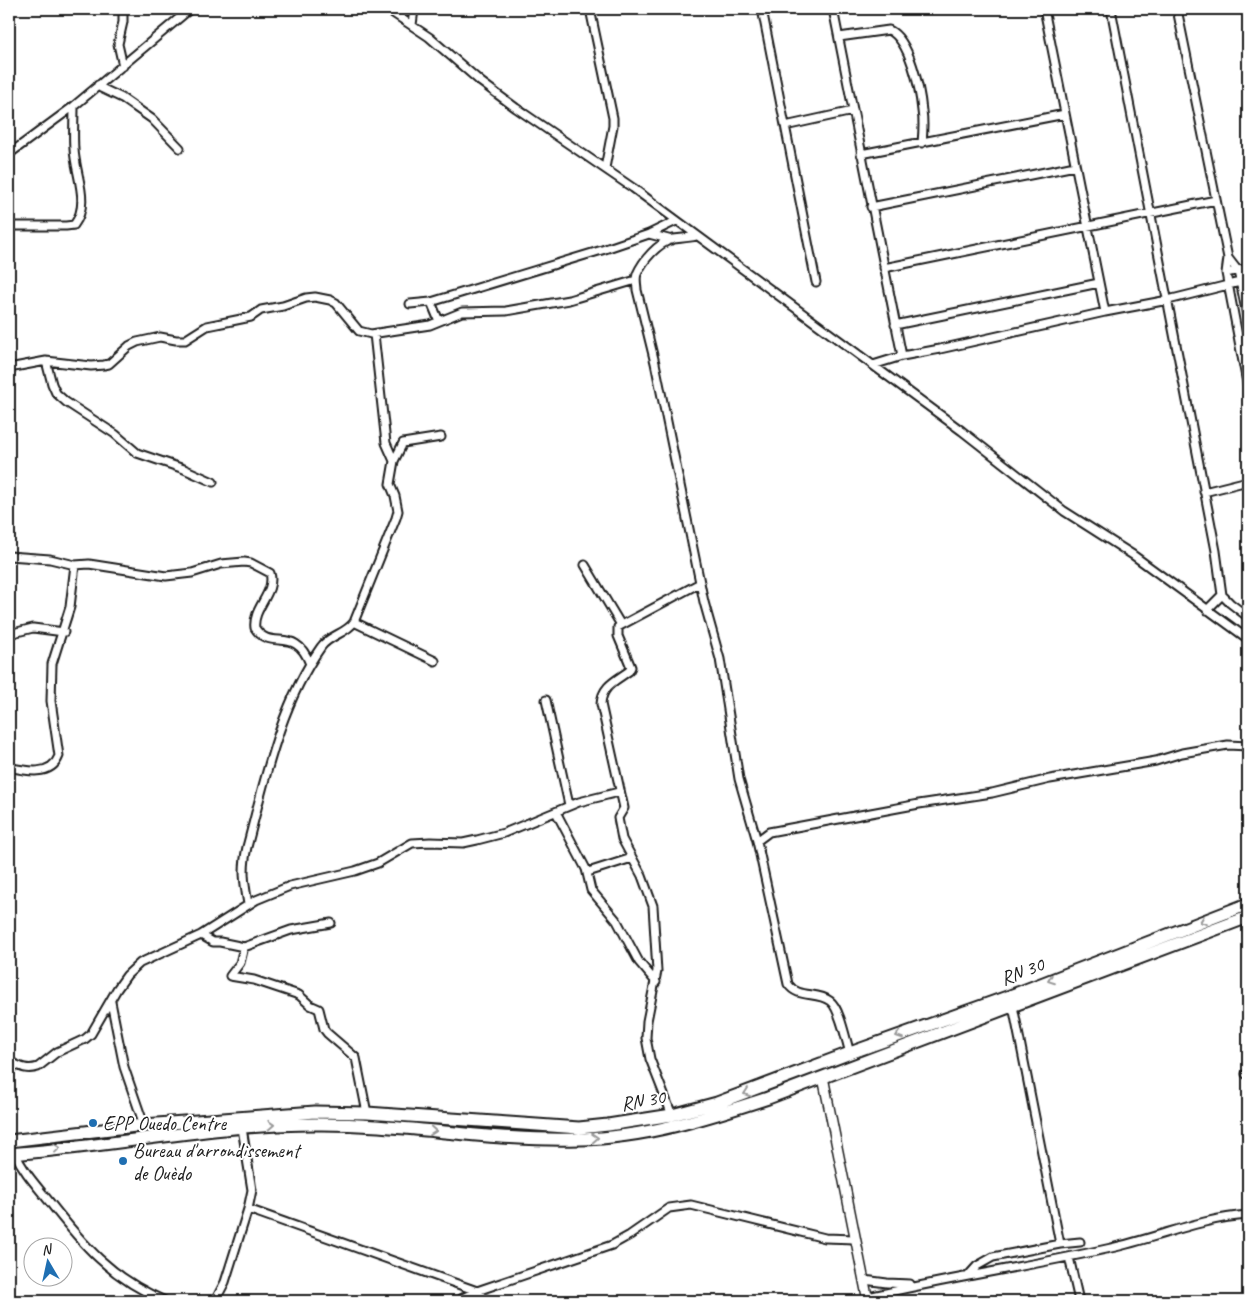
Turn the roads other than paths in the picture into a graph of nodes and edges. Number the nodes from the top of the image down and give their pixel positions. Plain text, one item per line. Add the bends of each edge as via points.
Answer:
1 (123, 9) edge
2 (190, 9) edge
3 (387, 9) edge
4 (414, 9) edge
5 (590, 9) edge
6 (762, 9) edge
7 (833, 9) edge
8 (1044, 9) edge
9 (1111, 9) edge
10 (1177, 9) edge
11 (412, 25) junction
12 (839, 37) junction
13 (123, 66) junction
14 (98, 86) junction
15 (74, 106) junction
16 (853, 111) junction
17 (1065, 114) junction
18 (785, 126) junction
19 (922, 143) junction
20 (180, 148) dead end
21 (9, 154) edge
22 (862, 154) junction
23 (1076, 166) junction
24 (605, 168) junction
25 (1216, 200) junction
26 (871, 207) junction
27 (1151, 213) junction
28 (676, 221) junction
29 (9, 226) edge
30 (1087, 226) junction
31 (649, 234) junction
32 (696, 236) junction
33 (672, 240) junction
34 (1228, 258) junction
35 (884, 268) junction
36 (1248, 268) edge
37 (1238, 271) junction
38 (1226, 273) junction
39 (636, 280) junction
40 (1244, 281) edge
41 (816, 282) dead end
42 (1099, 283) junction
43 (1228, 284) junction
44 (1168, 300) junction
45 (430, 302) junction
46 (1246, 303) edge
47 (410, 304) dead end
48 (1232, 305) junction
49 (1105, 312) junction
50 (1248, 320) edge
51 (439, 322) junction
52 (895, 325) junction
53 (374, 334) junction
54 (902, 356) junction
55 (46, 362) junction
56 (1246, 362) edge
57 (873, 365) junction
58 (9, 368) edge
59 (1248, 388) edge
60 (441, 437) dead end
61 (394, 461) junction
62 (1248, 481) edge
63 (213, 482) dead end
64 (1204, 492) junction
65 (9, 556) edge
66 (76, 565) junction
67 (585, 565) dead end
68 (700, 583) junction
69 (1222, 594) junction
70 (1207, 610) junction
71 (1248, 616) edge
72 (354, 622) junction
73 (620, 625) junction
74 (64, 632) junction
75 (9, 634) edge
76 (1248, 639) edge
77 (434, 661) dead end
78 (310, 664) junction
79 (546, 700) dead end
80 (1248, 746) edge
81 (9, 767) edge
82 (619, 792) junction
83 (569, 805) junction
84 (556, 812) junction
85 (757, 841) junction
86 (632, 858) junction
87 (588, 872) junction
88 (248, 904) junction
89 (1248, 904) edge
90 (1248, 917) edge
91 (332, 923) dead end
92 (201, 935) junction
93 (1248, 937) edge
94 (244, 947) junction
95 (656, 982) junction
96 (111, 1002) junction
97 (1013, 1006) junction
98 (850, 1053) junction
99 (9, 1061) edge
100 (824, 1077) junction
101 (367, 1113) junction
102 (672, 1114) junction
103 (144, 1125) junction
104 (242, 1128) junction
105 (9, 1142) edge
106 (12, 1153) edge
107 (248, 1209) junction
108 (1248, 1215) edge
109 (855, 1239) junction
110 (1080, 1242) dead end
111 (1060, 1244) junction
112 (1069, 1257) junction
113 (968, 1276) junction
114 (864, 1280) junction
115 (923, 1284) junction
116 (477, 1292) junction
117 (868, 1299) edge
118 (165, 1301) edge
119 (215, 1301) edge
120 (456, 1301) edge
121 (488, 1301) edge
122 (1079, 1301) edge

1 - 13 street via 118,44
2 - 13 street
3 - 11 street
4 - 11 street
5 - 24 street via 613,118
6 - 18 street
7 - 12 street
8 - 17 street
9 - 27 street
10 - 25 street
11 - 24 street via 509,103
12 - 16 street
12 - 19 street via 889,30 895,33 914,70 922,111
13 - 14 street
14 - 15 street
14 - 20 street via 152,119
15 - 21 street
15 - 29 street via 74,150 82,198 78,220 74,225 66,226
16 - 18 street
16 - 22 street
17 - 19 street
17 - 23 street
18 - 41 street
19 - 22 street
22 - 26 street
23 - 26 street
23 - 30 street
24 - 28 street
25 - 27 street
25 - 34 street
26 - 35 street
27 - 30 street
27 - 44 street
28 - 31 street
28 - 32 street
30 - 35 street
30 - 42 street
31 - 33 street
31 - 45 street
32 - 33 street
32 - 57 street
33 - 39 street via 654,250
34 - 37 street
34 - 38 street
35 - 52 street
36 - 37 street
37 - 38 street
37 - 40 street
38 - 43 street
39 - 51 street via 569,300 506,311 462,312
39 - 68 street
40 - 43 street
40 - 46 street
42 - 49 street
42 - 52 street
43 - 44 street
43 - 48 street
44 - 49 street
44 - 64 street
45 - 47 street
45 - 51 street
46 - 48 street
46 - 50 street
48 - 56 street
49 - 54 street
51 - 53 street
52 - 54 street
53 - 55 street via 359,331 336,303 315,297 261,310 251,317 207,326 185,340 160,337 137,342 109,364 91,366
53 - 61 street via 386,443
54 - 57 street
55 - 58 street
55 - 63 street via 56,393 66,402 115,434 137,453
56 - 59 street
57 - 70 street via 1064,511 1133,555
60 - 61 street via 403,443
61 - 72 street via 390,484 398,511
62 - 64 street
64 - 69 street
65 - 66 street
66 - 74 street
66 - 78 street via 178,576 221,564 251,563 270,573 271,578 254,620 255,628 263,636 297,644
67 - 73 street
68 - 73 street
68 - 85 street via 720,659 739,779
69 - 70 street
69 - 71 street
70 - 76 street
72 - 77 street
72 - 78 street via 323,644
73 - 82 street via 618,636 631,667 601,695
74 - 75 street via 33,628
74 - 81 street via 51,672 58,760 46,770
78 - 88 street via 296,688 278,734 247,847 243,877
79 - 83 street
80 - 85 street via 1218,746 992,793 768,832
82 - 83 street
82 - 86 street via 624,808 618,818 621,836
83 - 84 street
84 - 87 street
84 - 88 street via 477,840 412,844 378,864 290,886
85 - 98 street via 788,984 795,992 831,1001
86 - 87 street
86 - 95 street via 653,906
87 - 95 street via 594,894 617,921 639,962
88 - 92 street
89 -> 98 main road, RN 30 / RN 30 via 1010,996
90 - 93 street
90 - 97 main road, RN 30
91 - 94 street via 292,930
92 - 94 street via 213,942
92 - 96 street via 140,963 127,975
94 - 101 street via 240,963 230,976 254,980 299,995 319,1009 327,1033 356,1058
95 - 102 street via 646,1038 650,1059
96 - 99 street via 91,1034 57,1052 38,1068 29,1070
96 - 103 street via 124,1067
97 - 100 main road, RN 30
97 - 111 street
98 -> 102 main road, RN 30 / RN 30 via 726,1100
104 -> 100 main road, RN 30 via 316,1124 580,1140 658,1129 721,1114
100 - 109 street
101 - 102 main road, RN 30 / RN 30 via 578,1128
101 - 103 main road, RN 30 / RN 30 via 315,1112
103 - 105 main road, RN 30 / RN 30
106 -> 104 main road, RN 30
104 - 107 street via 252,1190
106 - 118 street via 100,1261 136,1288
107 - 116 street
107 - 119 street via 225,1282
108 - 112 street via 1166,1231
109 - 114 street
109 - 116 street via 825,1238 712,1209 677,1206 661,1212 612,1244
110 - 111 street
111 - 113 street via 993,1257
112 - 113 street
112 - 122 street
113 - 115 street
114 - 115 street
114 - 117 street
115 - 117 street
116 - 120 street
116 - 121 street

